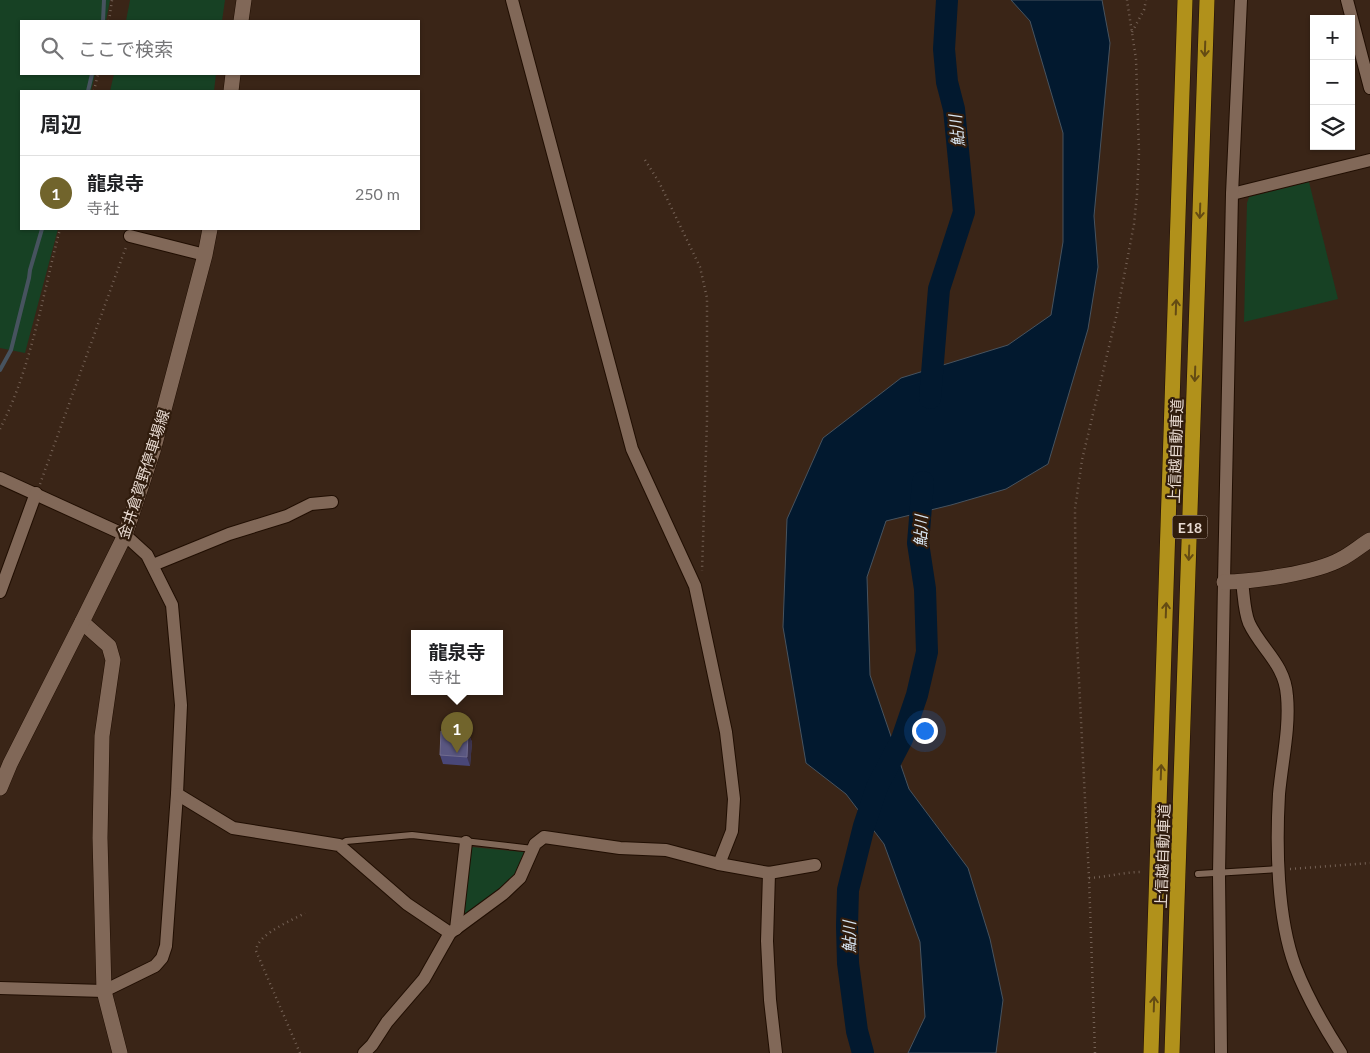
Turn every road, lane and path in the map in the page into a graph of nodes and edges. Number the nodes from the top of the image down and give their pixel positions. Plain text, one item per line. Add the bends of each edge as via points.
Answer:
1 (112, 0) edge
2 (244, 0) edge
3 (512, 0) edge
4 (1127, 0) edge
5 (1146, 0) edge
6 (1185, 0) edge
7 (1207, 0) edge
8 (1241, 0) edge
9 (1347, 0) edge
10 (109, 20) edge
11 (241, 20) edge
12 (1132, 34) junction
13 (98, 75) edge
14 (234, 75) edge
15 (1370, 88) edge
16 (94, 90) edge
17 (231, 90) edge
18 (645, 160) dead end
19 (1370, 160) edge
20 (1232, 194) junction
21 (60, 230) edge
22 (210, 230) edge
23 (130, 236) joint
24 (205, 255) junction
25 (0, 429) edge
26 (0, 478) edge
27 (36, 493) junction
28 (332, 502) dead end
29 (125, 535) junction
30 (1370, 540) edge
31 (153, 565) junction
32 (1224, 582) junction
33 (1242, 582) junction
34 (695, 586) junction
35 (0, 592) edge
36 (82, 622) junction
37 (0, 788) edge
38 (177, 794) junction
39 (466, 842) junction
40 (339, 845) junction
41 (533, 849) junction
42 (1370, 863) edge
43 (719, 864) junction
44 (815, 865) dead end
45 (1279, 869) junction
46 (1142, 872) dead end
47 (769, 873) junction
48 (1198, 874) dead end
49 (1219, 874) junction
50 (1089, 878) junction
51 (305, 913) dead end
52 (453, 931) junction
53 (0, 988) edge
54 (104, 990) junction
55 (120, 1053) edge
56 (300, 1053) edge
57 (364, 1053) edge
58 (776, 1053) edge
59 (1095, 1053) edge
60 (1151, 1053) edge
61 (1172, 1053) edge
62 (1221, 1053) edge
63 (1341, 1053) edge

1 - 10 path
2 - 11 main road
3 - 34 street via 632,449
4 - 12 path
5 - 12 path
60 -> 6 highway, 上信越自動車道 / E18
7 -> 61 highway, 上信越自動車道 / E18
8 - 20 street
9 - 15 street
12 - 50 path via 1136,58 1139,152 1134,224 1117,313 1082,460 1075,509 1076,622
13 - 16 path
14 - 17 main road
18 - 34 path via 700,267 706,298 702,570
19 - 20 street
20 - 32 street
21 - 25 path via 26,362
22 - 24 main road, 金井倉賀野停車場線
23 - 24 street
23 - 27 path
24 - 29 main road, 金井倉賀野停車場線 via 153,451
26 - 27 street
27 - 29 street
27 - 35 street
28 - 31 street via 312,504
29 - 31 street
29 - 36 main road, 金井倉賀野停車場線
30 - 33 main road via 1340,560 1308,570
31 - 38 street via 172,605 175,629 181,705
32 - 33 main road
32 - 49 street
33 - 45 street via 1248,622 1276,661 1287,695 1288,718 1277,829
34 - 43 street via 726,732 734,799 732,831
36 - 37 main road, 金井倉賀野停車場線
36 - 54 main road via 110,646 113,660 102,736 100,838
38 - 40 street via 233,828
38 - 54 street via 166,946 162,958 155,966
39 - 40 lane via 412,835 346,841
39 - 41 lane
39 - 52 street
40 - 52 street via 407,904
41 - 43 street via 544,837 620,848 666,850
41 - 52 street via 520,878
42 - 45 path
43 - 47 street
44 - 47 street
45 - 49 lane
45 - 63 street via 1284,925 1295,965 1317,1014
46 - 50 path
47 - 58 street via 767,941
48 - 49 lane
49 - 62 street
50 - 59 path
51 - 56 path via 261,938 256,945
52 - 57 street via 424,979
53 - 54 street
54 - 55 main road

